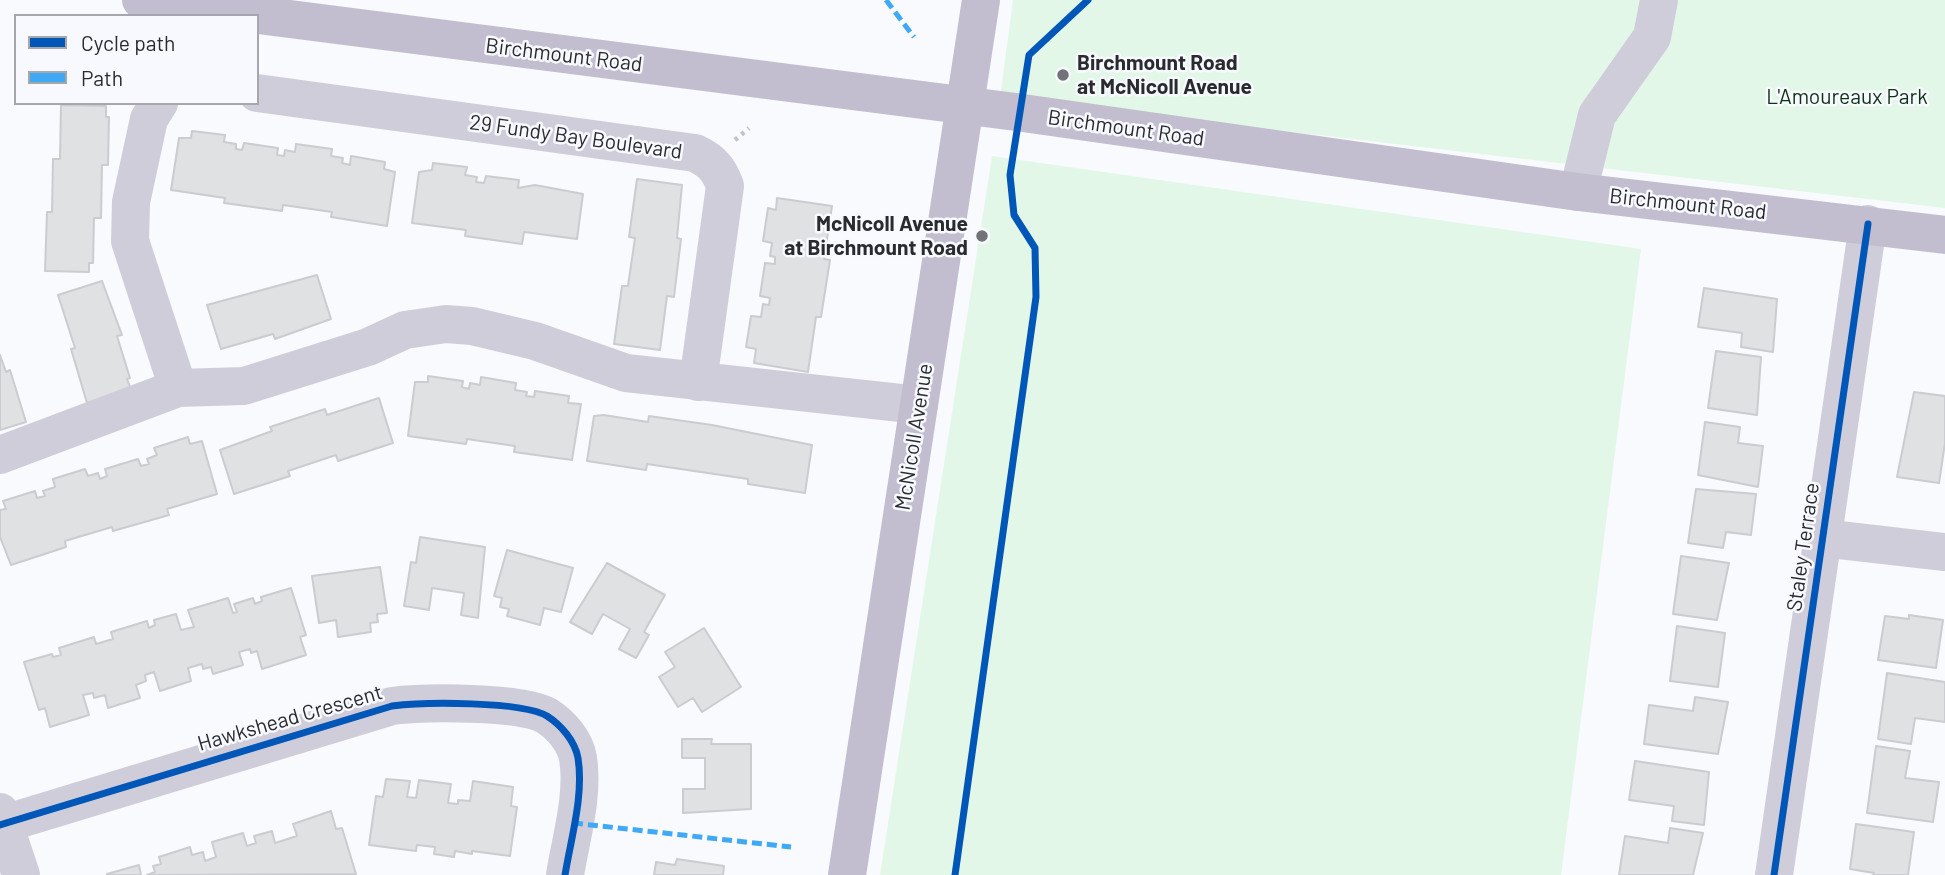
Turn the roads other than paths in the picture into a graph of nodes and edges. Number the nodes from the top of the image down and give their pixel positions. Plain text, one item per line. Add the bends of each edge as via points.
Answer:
1 (141, 0) edge
2 (981, 0) edge
3 (1658, 0) edge
4 (249, 14) edge
5 (259, 15) edge
6 (259, 93) edge
7 (158, 105) edge
8 (967, 107) junction
9 (1578, 192) junction
10 (1868, 224) junction
11 (1945, 235) edge
12 (698, 382) junction
13 (178, 388) junction
14 (919, 405) junction
15 (0, 455) edge
16 (1822, 538) junction
17 (1945, 552) edge
18 (1, 820) edge
19 (21, 875) edge
20 (565, 875) edge
21 (847, 875) edge
22 (1774, 875) edge

1 - 4 main road, Birchmount Road
2 - 8 main road, McNicoll Avenue
3 - 9 street via 1653,37 1597,115
5 - 8 main road, Birchmount Road
6 - 12 street, 29 Fundy Bay Boulevard via 695,153 708,159 725,186
7 - 13 street via 149,118 131,202 130,241
8 - 9 main road, Birchmount Road
8 - 14 main road, McNicoll Avenue
9 - 10 main road, Birchmount Road
10 - 11 main road, Birchmount Road
10 - 16 street, Staley Terrace
12 - 13 street via 626,373 535,341 446,324 405,330 368,347 244,386
12 - 14 street
13 - 15 street
14 - 21 main road, McNicoll Avenue
16 - 17 street
16 - 22 street, Staley Terrace
18 - 19 street
18 - 20 street, Hawkshead Crescent via 392,706 425,702 522,709 545,715 565,730 578,755 579,780

